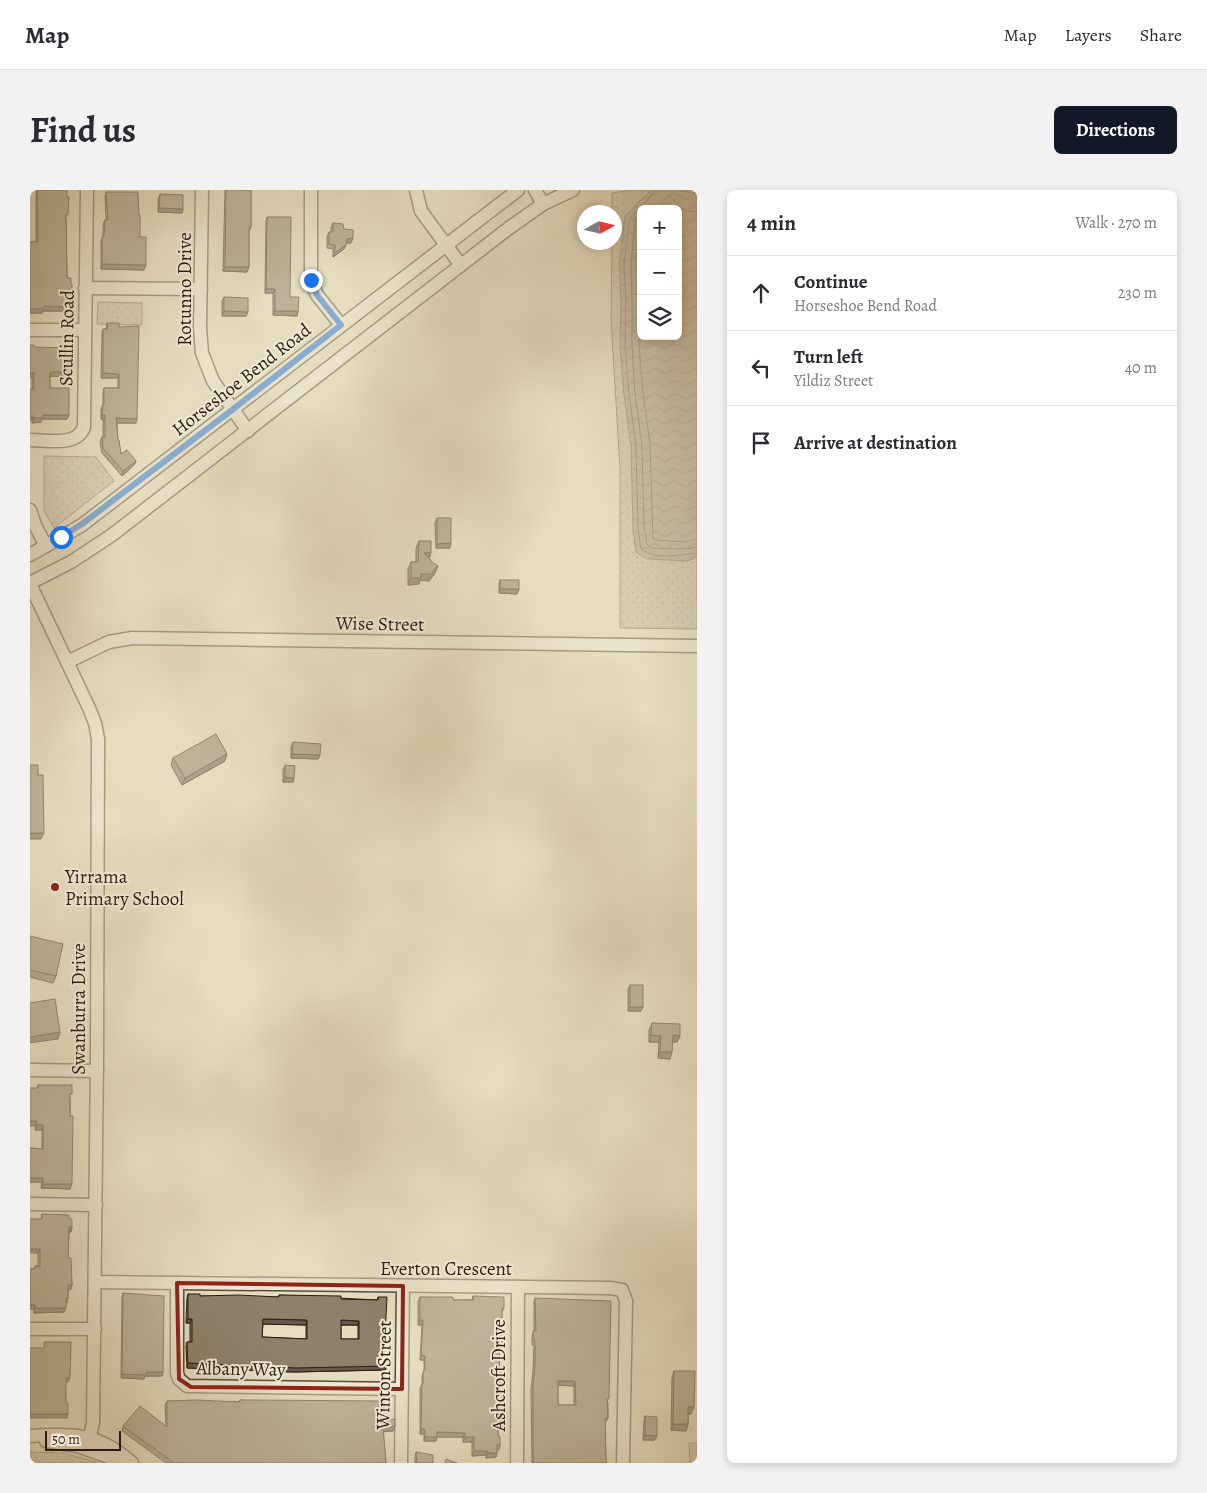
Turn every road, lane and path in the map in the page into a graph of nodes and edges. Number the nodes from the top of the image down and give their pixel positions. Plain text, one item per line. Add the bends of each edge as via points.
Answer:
1 (87, 190) edge
2 (202, 190) edge
3 (310, 190) edge
4 (416, 190) edge
5 (518, 190) edge
6 (535, 190) edge
7 (573, 190) edge
8 (543, 204) junction
9 (446, 244) junction
10 (460, 264) junction
11 (85, 288) junction
12 (201, 289) junction
13 (341, 325) junction
14 (30, 330) edge
15 (84, 330) junction
16 (232, 410) junction
17 (248, 430) junction
18 (30, 440) edge
19 (30, 510) edge
20 (46, 546) junction
21 (30, 555) edge
22 (30, 584) edge
23 (697, 646) edge
24 (67, 662) junction
25 (30, 1070) edge
26 (97, 1071) junction
27 (30, 1204) edge
28 (96, 1205) junction
29 (95, 1282) junction
30 (177, 1283) junction
31 (403, 1286) junction
32 (518, 1287) junction
33 (30, 1329) edge
34 (95, 1329) junction
35 (402, 1390) junction
36 (30, 1437) edge
37 (89, 1444) junction
38 (124, 1463) edge
39 (132, 1463) edge
40 (401, 1463) edge
41 (517, 1463) edge
42 (623, 1463) edge

1 - 11 street, Scullin Road
2 - 12 street, Rotunno Drive
3 - 13 street via 311,280 317,295
4 - 9 street via 421,211
5 - 9 street, Horseshoe Bend Road
6 - 8 street
7 - 8 street
8 - 10 street
9 - 10 street
9 - 13 street, Horseshoe Bend Road
10 - 17 street
11 - 12 street
11 - 15 street, Scullin Road
12 - 16 street, Rotunno Drive via 204,361 212,381
13 - 16 street, Horseshoe Bend Road
14 - 15 street
15 - 18 street, Scullin Road via 84,427 75,438 68,440
16 - 17 street, Rotunno Drive
16 - 20 street, Horseshoe Bend Road via 82,524
17 - 22 street via 112,535
19 - 20 street
20 - 21 street, Horseshoe Bend Road
22 - 24 street, Swanburra Drive
23 - 24 street, Wise Street via 132,638 109,642
24 - 26 street, Swanburra Drive via 93,716 98,740
25 - 26 street
26 - 28 street, Swanburra Drive
27 - 28 street
28 - 29 street, Swanburra Drive
29 - 30 street, Everton Crescent
29 - 34 street, Swanburra Drive
30 - 31 street, Everton Crescent
30 - 35 street, Albany Way via 177,1373 178,1379 187,1386
31 - 32 street, Everton Crescent
31 - 35 street, Winton Street
32 - 41 street, Ashcroft Drive
32 - 42 street, Everton Crescent via 622,1290 626,1302
33 - 34 street
34 - 37 street, Swanburra Drive via 94,1423
35 - 40 street, Winton Street
36 - 37 street
37 - 38 street
37 - 39 street via 112,1446

